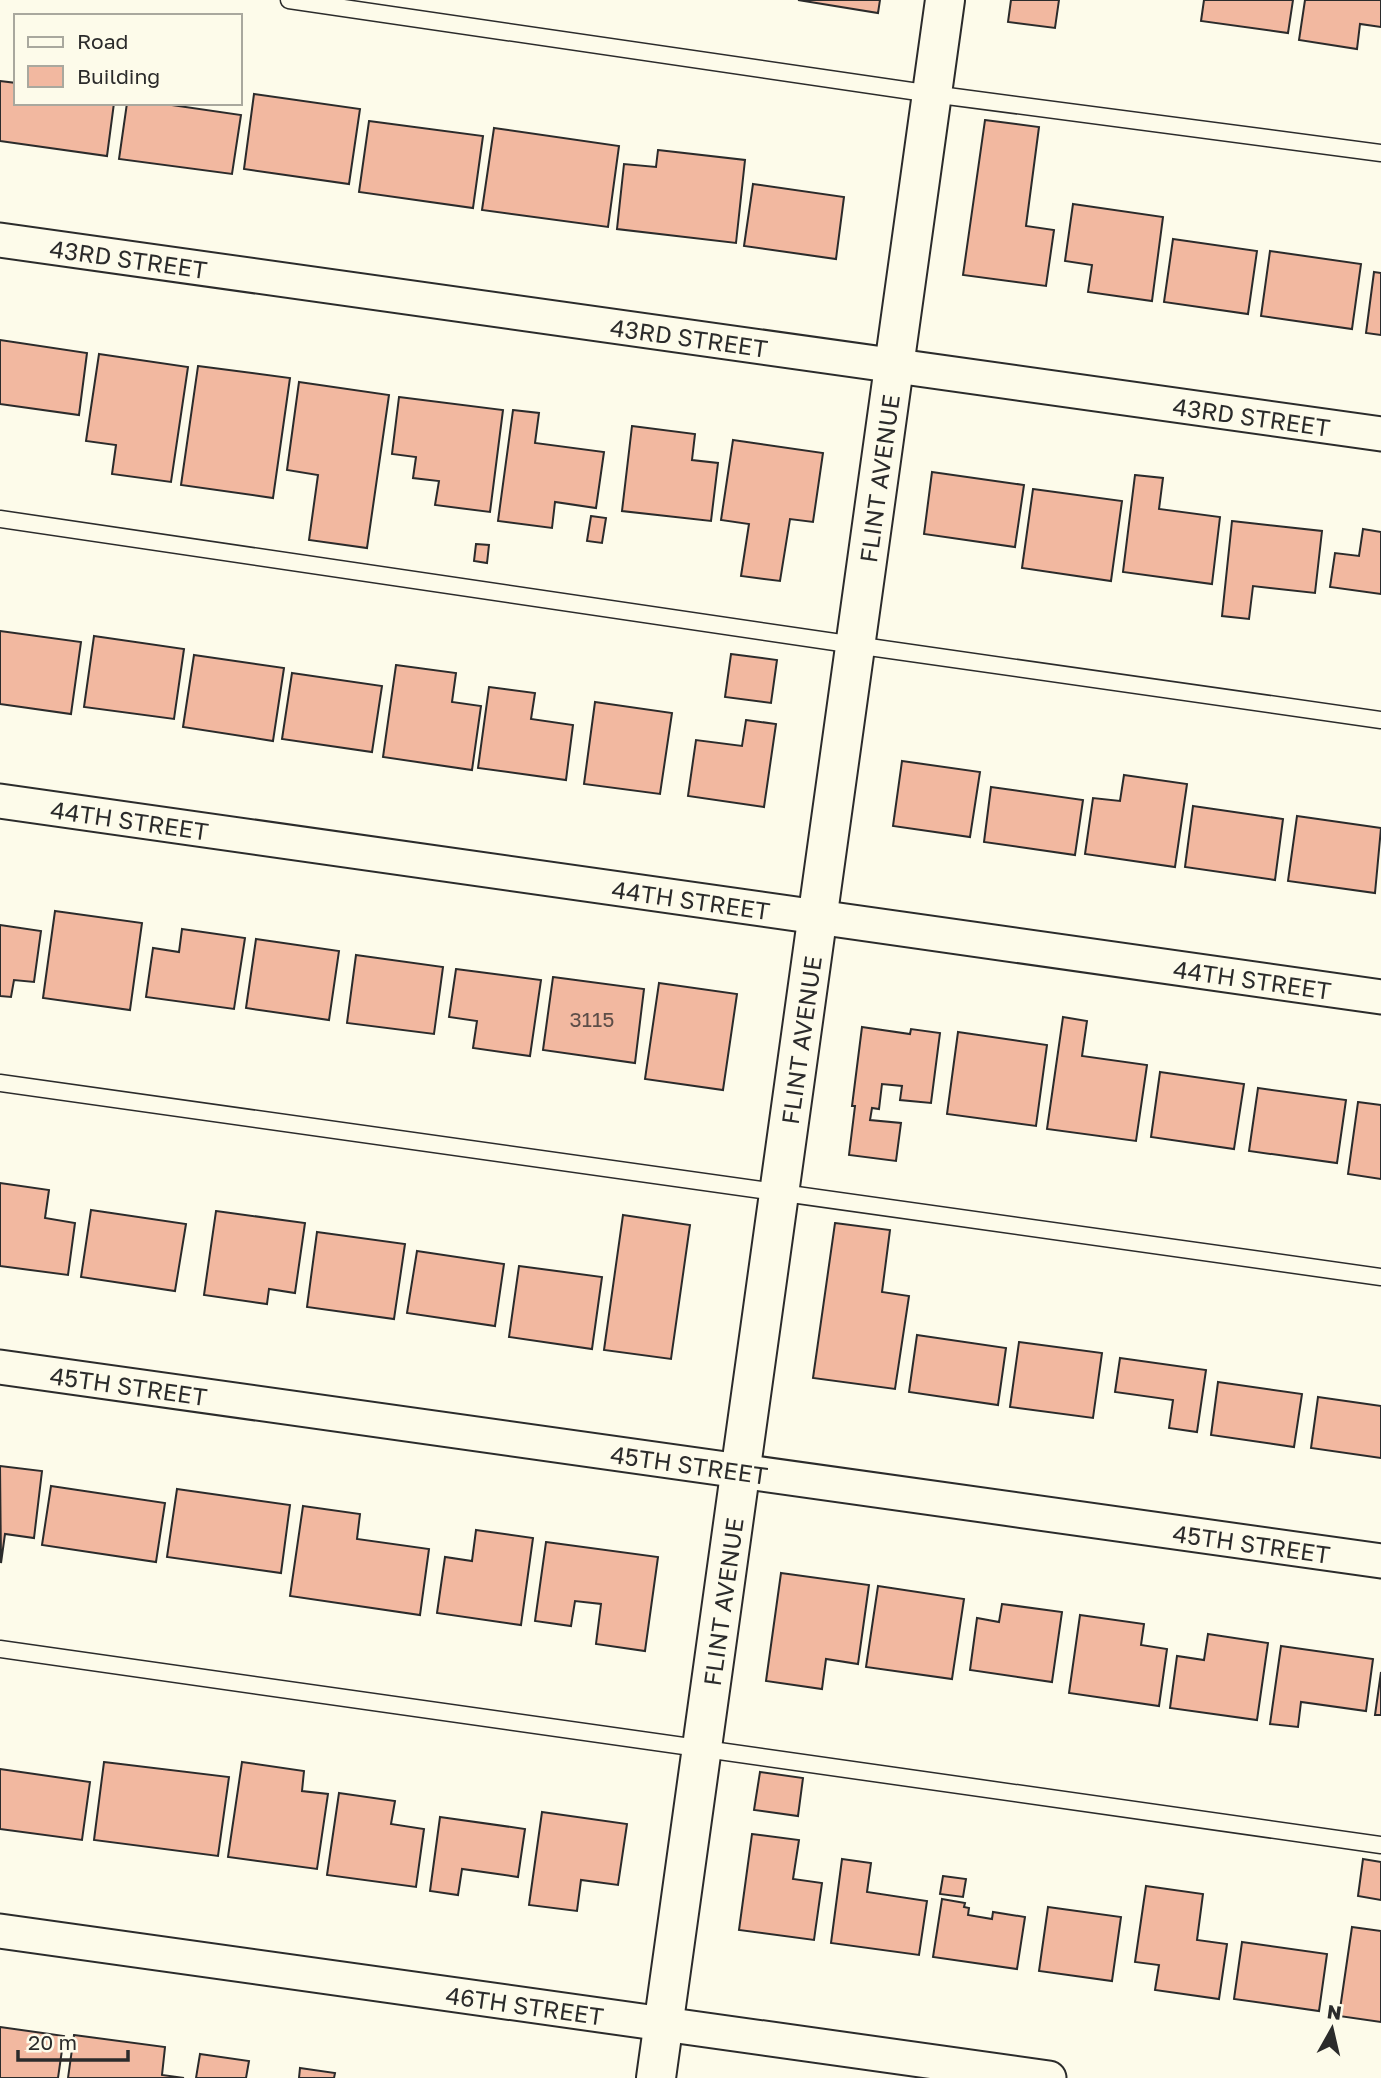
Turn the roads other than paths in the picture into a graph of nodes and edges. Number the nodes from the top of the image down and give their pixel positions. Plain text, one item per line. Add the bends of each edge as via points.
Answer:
1 (289, 0) edge
2 (945, 0) edge
3 (932, 94) junction
4 (1381, 153) edge
5 (0, 240) edge
6 (894, 366) junction
7 (1381, 435) edge
8 (0, 519) edge
9 (855, 645) junction
10 (1381, 720) edge
11 (0, 801) edge
12 (817, 917) junction
13 (1381, 997) edge
14 (0, 1083) edge
15 (779, 1192) junction
16 (1381, 1277) edge
17 (0, 1367) edge
18 (740, 1471) junction
19 (1381, 1561) edge
20 (0, 1649) edge
21 (701, 1750) junction
22 (1381, 1845) edge
23 (0, 1931) edge
24 (663, 2024) junction
25 (656, 2078) edge
26 (1049, 2078) edge

1 - 3 lane
2 - 3 street, FLINT AVENUE
3 - 4 lane
3 - 6 street, FLINT AVENUE
5 - 6 street, 43RD STREET
6 - 7 street, 43RD STREET
6 - 9 street, FLINT AVENUE
8 - 9 lane
9 - 10 lane
9 - 12 street, FLINT AVENUE
11 - 12 street, 44TH STREET
12 - 13 street, 44TH STREET
12 - 15 street, FLINT AVENUE
14 - 15 lane
15 - 16 lane
15 - 18 street, FLINT AVENUE
17 - 18 street, 45TH STREET
18 - 19 street, 45TH STREET
18 - 21 street, FLINT AVENUE
20 - 21 lane
21 - 22 lane
21 - 24 street, FLINT AVENUE
23 - 24 street, 46TH STREET
24 - 25 street, FLINT AVENUE
24 - 26 street, 46TH STREET

